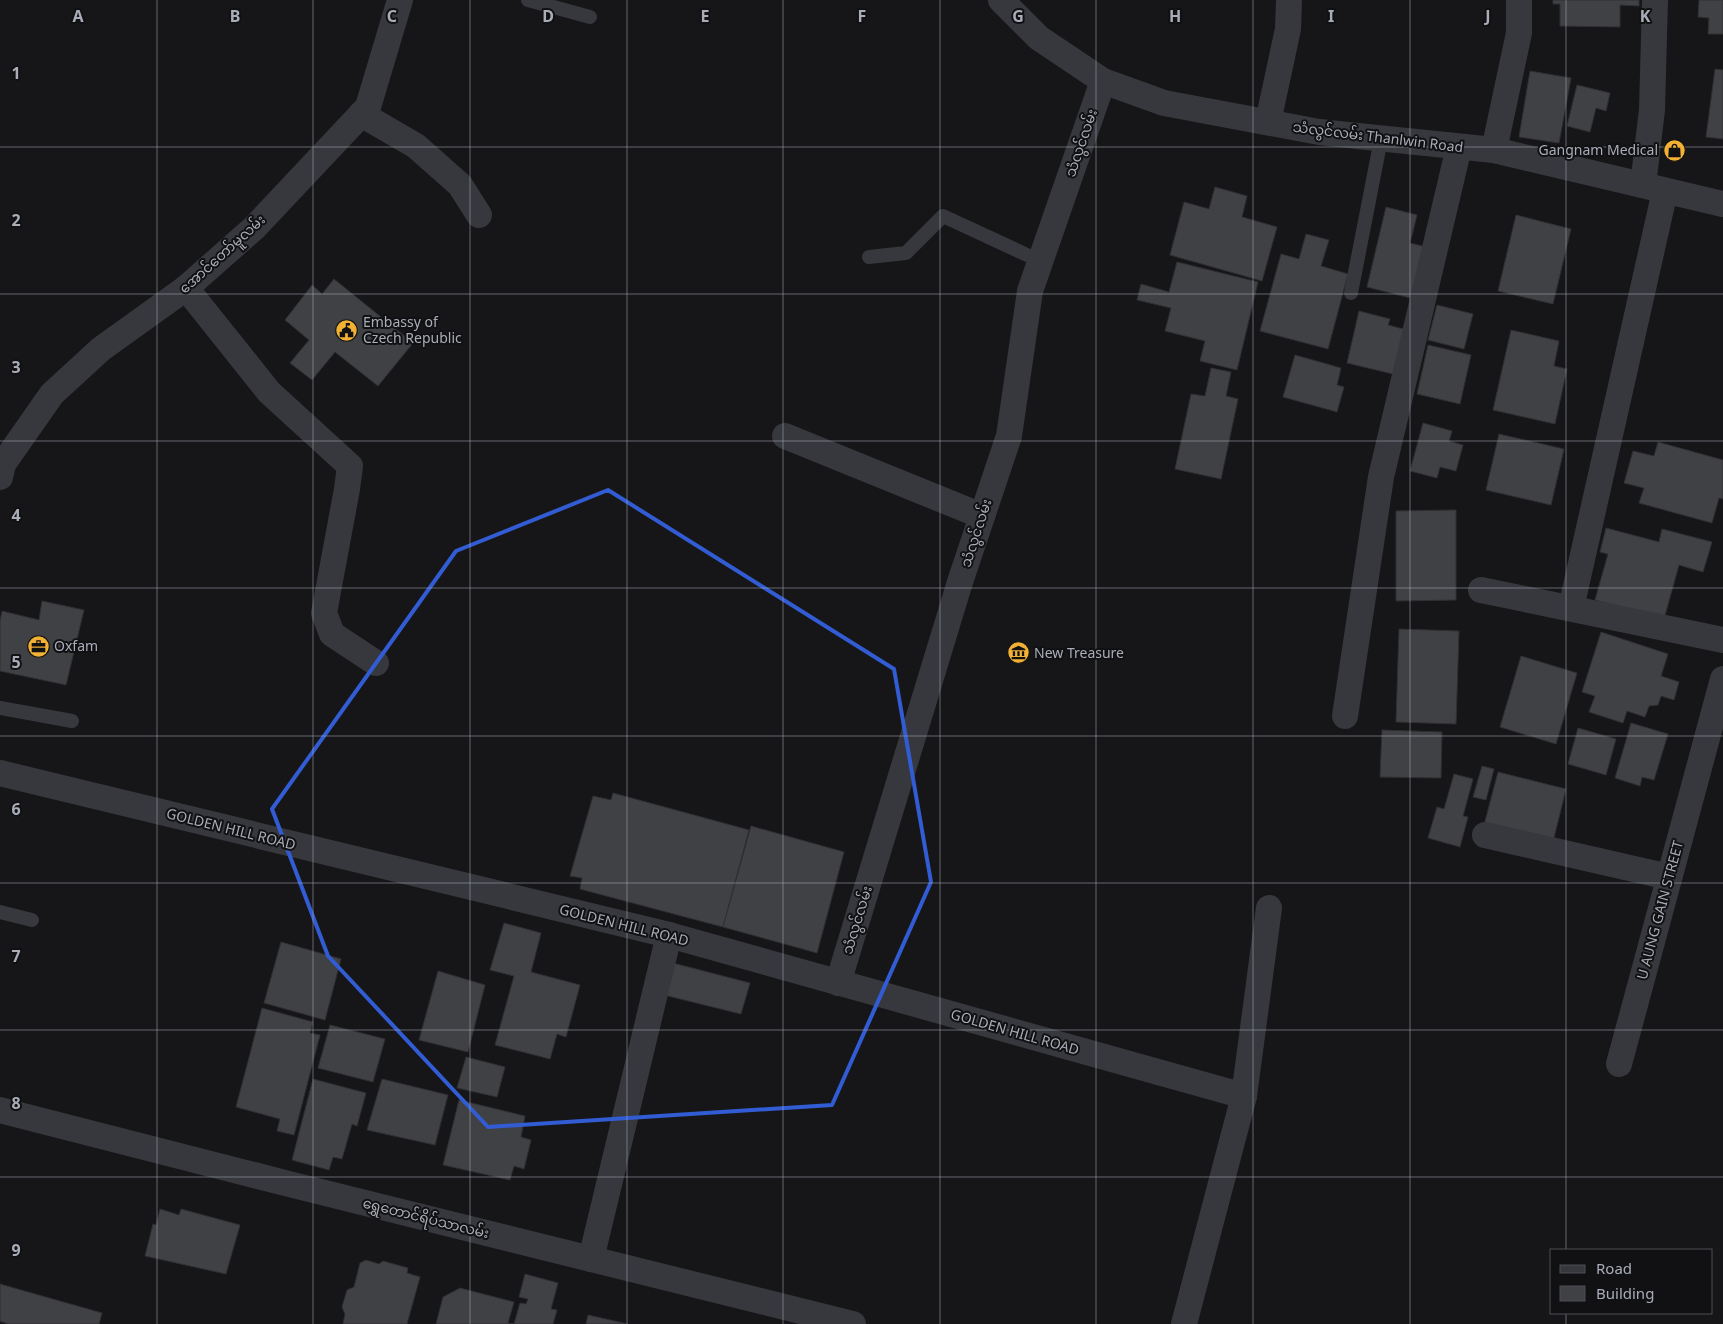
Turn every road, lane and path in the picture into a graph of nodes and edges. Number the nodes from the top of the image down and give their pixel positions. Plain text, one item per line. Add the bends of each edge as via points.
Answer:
1 (400, 0) edge
2 (528, 0) edge
3 (1001, 0) edge
4 (1289, 0) edge
5 (1519, 0) edge
6 (1655, 0) edge
7 (590, 17) dead end
8 (1103, 81) junction
9 (361, 114) junction
10 (1268, 122) junction
11 (1381, 139) junction
12 (1459, 147) junction
13 (1494, 150) junction
14 (1654, 188) junction
15 (1723, 204) edge
16 (479, 215) dead end
17 (869, 258) dead end
18 (1040, 261) junction
19 (186, 288) junction
20 (1351, 293) dead end
21 (785, 436) dead end
22 (0, 478) edge
23 (982, 516) junction
24 (1481, 590) dead end
25 (1571, 608) junction
26 (1723, 640) edge
27 (376, 664) dead end
28 (1723, 679) edge
29 (0, 708) edge
30 (1345, 716) dead end
31 (72, 721) dead end
32 (1712, 760) edge
33 (0, 772) edge
34 (1485, 835) dead end
35 (1669, 877) junction
36 (1269, 908) dead end
37 (0, 912) edge
38 (32, 920) dead end
39 (669, 935) junction
40 (838, 983) junction
41 (1619, 1064) dead end
42 (1244, 1096) junction
43 (0, 1110) edge
44 (591, 1259) junction
45 (853, 1324) edge
46 (1184, 1324) edge

1 - 9 street, အောင်တော်မူလမ်း via 368,106
2 - 7 lane
3 - 8 street, သံလွင်လမ်း Thanlwin Road via 1039,38
4 - 10 street via 1288,29
5 - 13 street via 1519,33
6 - 14 street
8 - 10 street, သံလွင်လမ်း Thanlwin Road via 1164,103
8 - 18 street, သံလွင်လမ်း
9 - 16 street via 416,146 460,185
9 - 19 street, အောင်တော်မူလမ်း via 254,228
10 - 11 street, သံလွင်လမ်း Thanlwin Road
11 - 12 street, သံလွင်လမ်း Thanlwin Road
11 - 20 lane
12 - 13 street, သံလွင်လမ်း Thanlwin Road
12 - 30 street via 1381,477
13 - 14 street, သံလွင်လမ်း Thanlwin Road
14 - 15 street, သံလွင်လမ်း Thanlwin Road
14 - 25 street
17 - 18 lane via 906,253 943,216
18 - 23 street, သံလွင်လမ်း via 1030,291 1009,436
19 - 22 street, အောင်တော်မူလမ်း via 101,349 52,394 3,464
19 - 27 street via 269,392 350,466 324,613 332,634
21 - 23 street
23 - 40 street, သံလွင်လမ်း
24 - 25 street
25 - 26 street
28 - 32 street, U AUNG GAIN STREET
29 - 31 lane
32 - 35 street, U AUNG GAIN STREET
33 - 39 street, GOLDEN HILL ROAD
34 - 35 street
35 - 41 street, U AUNG GAIN STREET
36 - 42 street
37 - 38 lane
39 - 40 street, GOLDEN HILL ROAD
39 - 44 street
40 - 42 street, GOLDEN HILL ROAD
42 - 46 street
43 - 44 street, ရွှေတောင်ရိပ်သာလမ်း
44 - 45 street, ရွှေတောင်ရိပ်သာလမ်း

